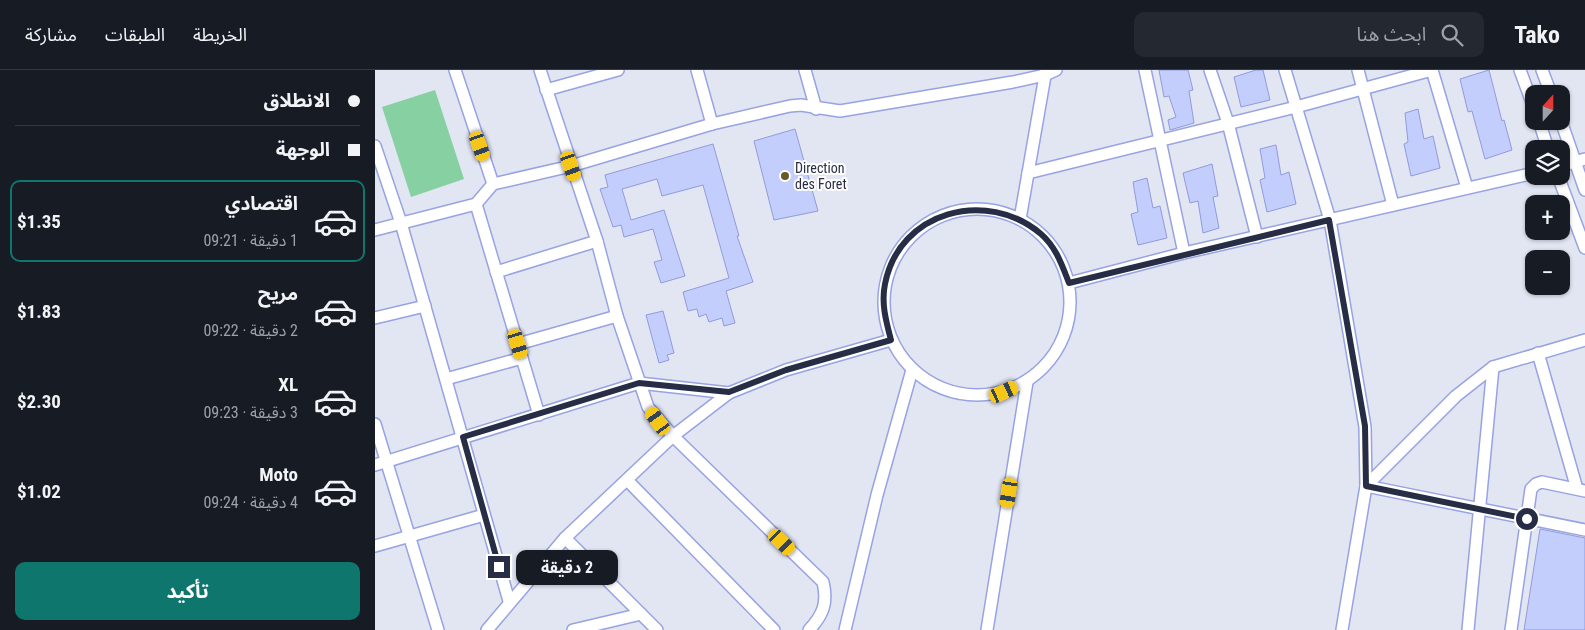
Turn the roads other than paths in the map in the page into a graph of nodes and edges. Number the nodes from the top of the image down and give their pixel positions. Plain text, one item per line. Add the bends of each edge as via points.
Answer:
1 (455, 70) edge
2 (540, 70) edge
3 (617, 70) edge
4 (697, 70) edge
5 (1145, 70) edge
6 (1210, 70) edge
7 (1285, 70) edge
8 (1358, 70) edge
9 (1432, 70) edge
10 (1520, 70) edge
11 (1542, 70) edge
12 (809, 71) edge
13 (1049, 72) edge
14 (1526, 85) edge
15 (1548, 85) edge
16 (1363, 89) junction
17 (546, 90) junction
18 (1297, 107) junction
19 (816, 109) junction
20 (1227, 123) junction
21 (712, 124) junction
22 (1565, 130) edge
23 (1159, 141) junction
24 (375, 146) edge
25 (1580, 160) edge
26 (571, 166) junction
27 (1028, 173) junction
28 (1525, 175) edge
29 (493, 184) junction
30 (1561, 185) edge
31 (1467, 188) junction
32 (1585, 190) edge
33 (476, 204) junction
34 (1393, 205) junction
35 (1019, 219) junction
36 (1329, 220) junction
37 (401, 223) junction
38 (375, 230) edge
39 (1257, 237) junction
40 (597, 242) junction
41 (1585, 248) edge
42 (1184, 253) junction
43 (496, 272) junction
44 (1069, 283) junction
45 (425, 306) junction
46 (617, 316) junction
47 (375, 318) edge
48 (891, 340) junction
49 (1585, 340) edge
50 (518, 344) junction
51 (1538, 354) junction
52 (522, 358) junction
53 (1493, 367) junction
54 (912, 370) junction
55 (446, 379) junction
56 (1027, 382) junction
57 (639, 383) junction
58 (729, 392) junction
59 (539, 416) junction
60 (375, 424) edge
61 (673, 436) junction
62 (463, 437) junction
63 (381, 463) edge
64 (627, 480) junction
65 (1366, 486) junction
66 (1581, 490) edge
67 (1479, 507) junction
68 (484, 515) junction
69 (1527, 519) junction
70 (1585, 530) edge
71 (411, 536) junction
72 (565, 538) junction
73 (375, 546) edge
74 (509, 602) junction
75 (641, 614) junction
76 (490, 628) edge
77 (438, 630) edge
78 (573, 630) edge
79 (657, 630) edge
80 (774, 630) edge
81 (809, 630) edge
82 (845, 630) edge
83 (987, 630) edge
84 (1342, 630) edge
85 (1468, 630) edge
86 (1511, 630) edge

1 - 29 street
2 - 17 street
3 - 17 street
4 - 21 street
5 - 23 street
6 - 20 street
7 - 18 street
8 - 16 street
9 - 16 street
9 - 31 street
10 - 14 street
11 - 15 street
12 - 19 street
13 - 19 street via 840,111
13 - 27 street
16 - 18 street
16 - 34 street
17 - 26 street
18 - 20 street
18 - 36 street
19 - 21 street via 790,106
20 - 23 street
20 - 39 street
21 - 26 street
22 - 25 street
23 - 27 street
23 - 42 street
24 - 37 street
25 - 32 street
26 - 29 street
26 - 40 street
27 - 35 street
28 - 31 street
29 - 33 street
30 - 41 street
31 - 34 street
33 - 37 street
33 - 43 street
34 - 36 street
35 - 44 street via 1042,235 1059,257
35 - 48 street via 992,210 963,210 936,218 912,234 895,257 885,284 884,312
36 - 39 street
36 - 65 street via 1365,426
37 - 38 street
37 - 45 street
39 - 42 street
40 - 43 street
40 - 46 street
42 - 44 street
43 - 50 street
44 - 56 street via 1071,311 1063,339 1048,363
45 - 47 street
45 - 55 street
46 - 50 street
46 - 57 street
48 - 54 street
48 - 58 street via 786,370
49 - 51 street
50 - 52 street
51 - 53 street
51 - 66 street
52 - 55 street
52 - 59 street
53 - 65 street via 1456,396
53 - 67 street
54 - 56 street via 932,384 980,396 1004,392
54 - 82 street via 877,495
55 - 62 street
56 - 83 street
57 - 58 street
57 - 59 street
57 - 61 street via 648,407
58 - 61 street
59 - 62 street
60 - 63 street
61 - 64 street
61 - 81 street via 823,582 826,605
62 - 63 street
62 - 68 street
63 - 71 street
64 - 72 street
64 - 80 street
65 - 67 street
65 - 84 street
66 - 69 street via 1543,482 1535,484 1531,489
67 - 69 street
67 - 85 street
68 - 71 street
68 - 74 street
69 - 70 street
69 - 86 street
71 - 73 street
71 - 77 street
72 - 74 street
72 - 75 street
74 - 76 street
75 - 78 street
75 - 79 street

